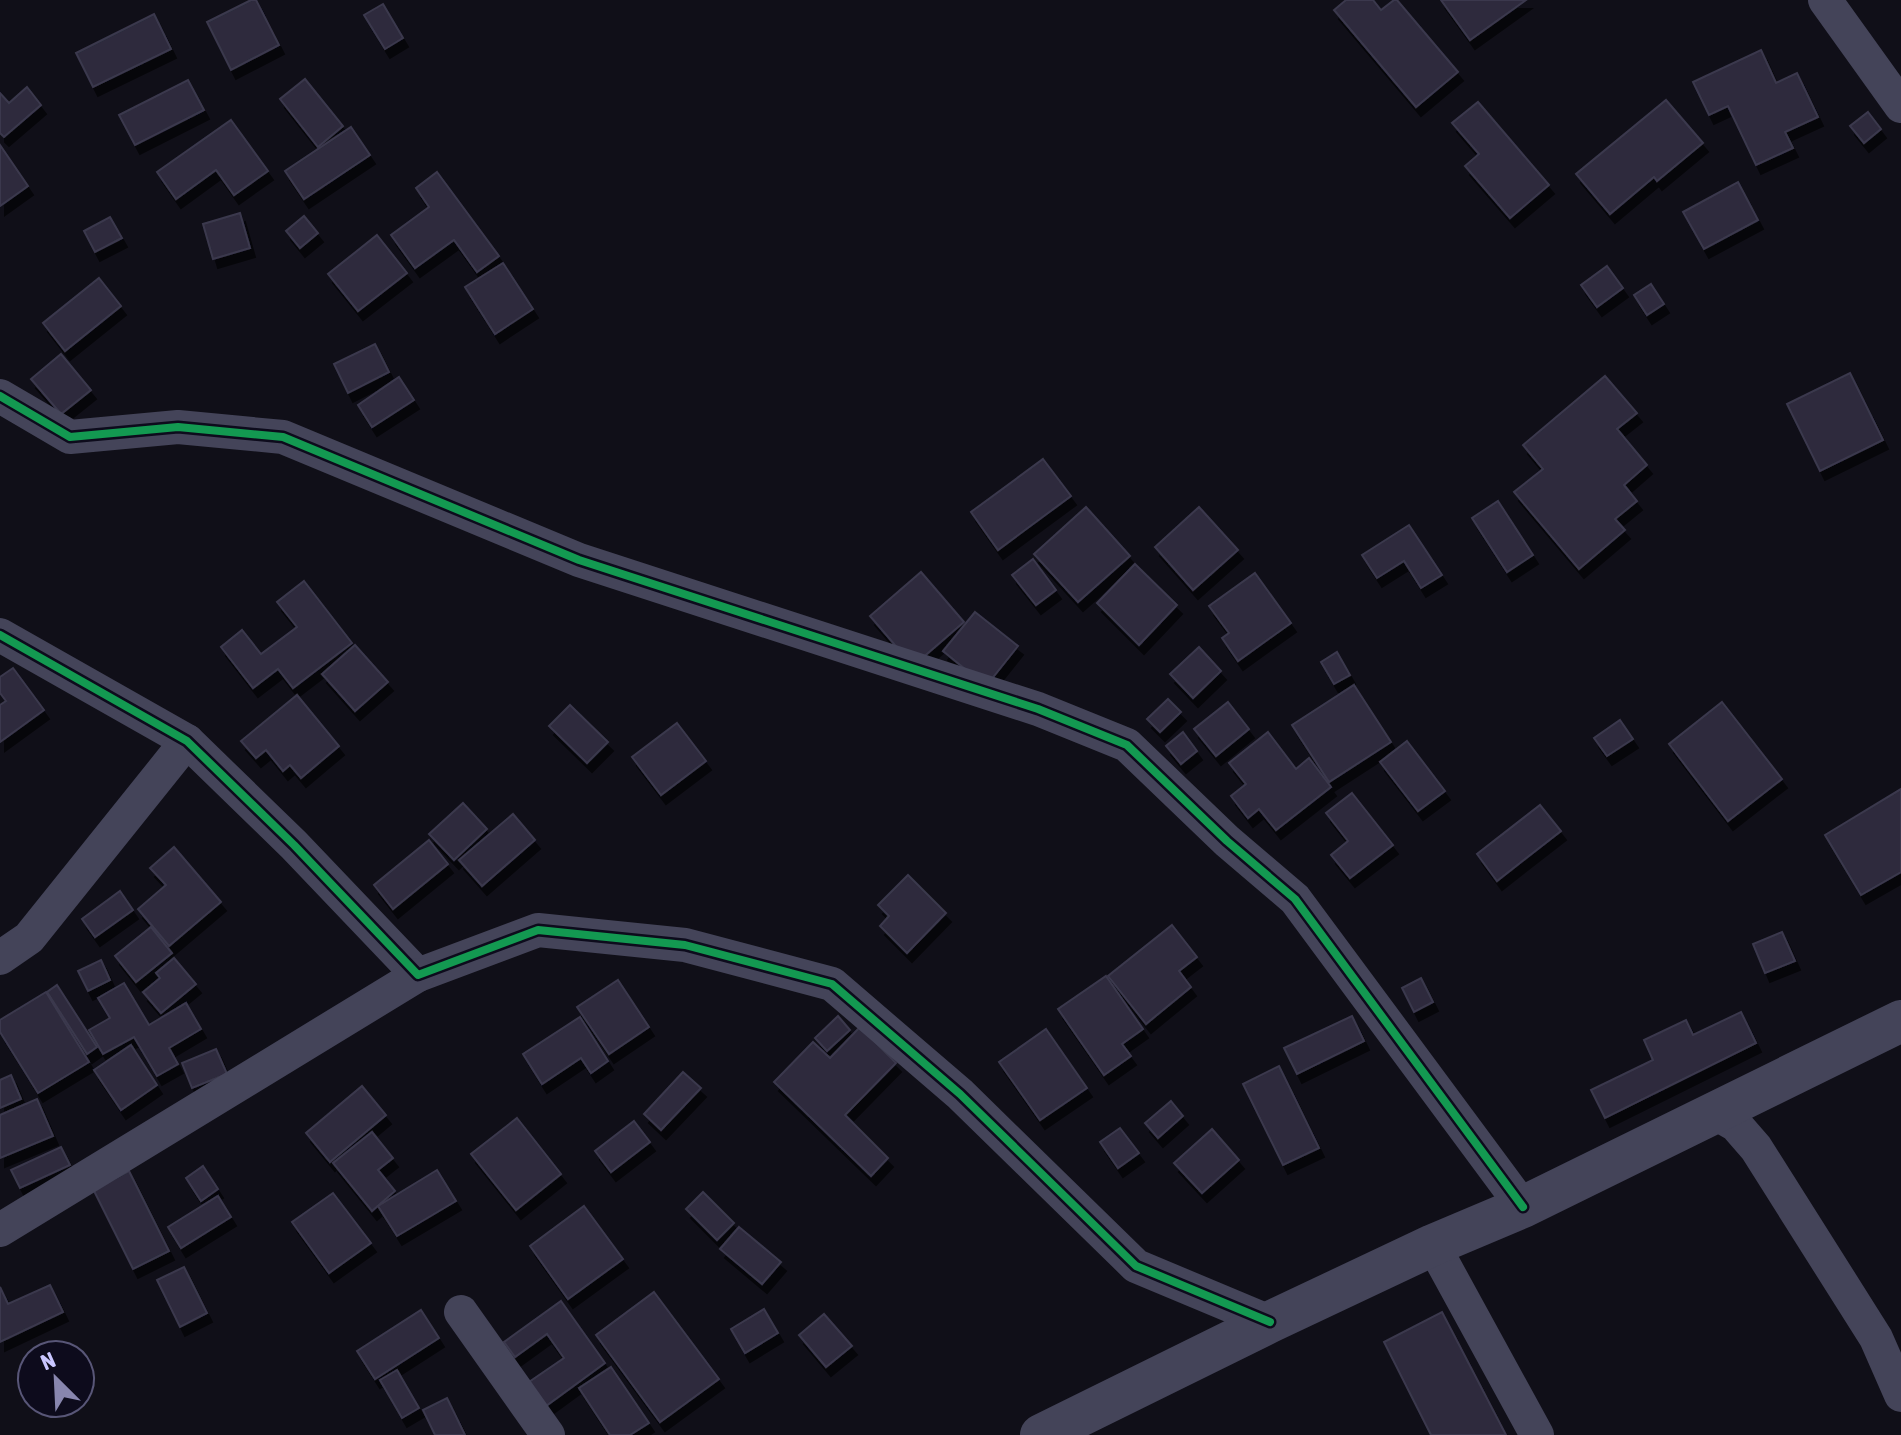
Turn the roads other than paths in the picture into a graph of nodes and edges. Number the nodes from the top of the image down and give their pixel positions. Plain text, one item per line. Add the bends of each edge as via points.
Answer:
1 (1834, 3) edge
2 (1901, 106) edge
3 (0, 396) edge
4 (0, 635) edge
5 (187, 741) junction
6 (0, 958) edge
7 (418, 975) junction
8 (1901, 1021) edge
9 (1717, 1114) junction
10 (1523, 1207) junction
11 (0, 1230) edge
12 (1433, 1245) junction
13 (461, 1312) dead end
14 (1270, 1322) junction
15 (1901, 1395) edge
16 (548, 1435) edge
17 (1041, 1435) edge
18 (1537, 1435) edge

1 - 2 street
3 - 10 street via 70,437 178,427 283,437 579,560 1038,709 1127,745 1295,899
4 - 5 street
5 - 6 street via 29,938
5 - 7 street
7 - 11 street
7 - 14 street via 538,930 685,945 832,984 960,1094 1136,1266
8 - 9 street
9 - 10 street
9 - 15 street via 1736,1125 1756,1148 1876,1338
10 - 12 street
12 - 14 street
12 - 18 street
13 - 16 street
14 - 17 street

